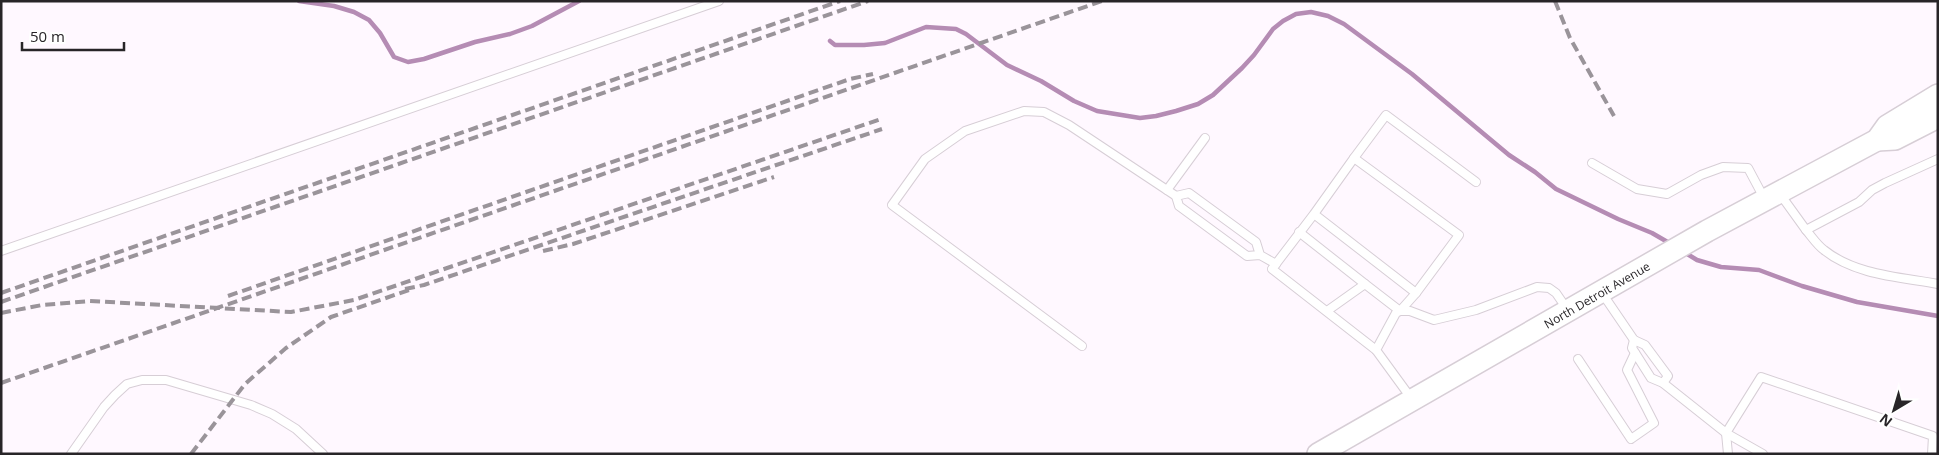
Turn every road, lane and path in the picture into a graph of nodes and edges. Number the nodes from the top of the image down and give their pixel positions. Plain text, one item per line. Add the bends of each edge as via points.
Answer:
1 (719, 1) edge
2 (1938, 95) edge
3 (1938, 117) edge
4 (1205, 138) dead end
5 (1877, 140) junction
6 (1354, 158) junction
7 (1938, 159) edge
8 (1592, 163) dead end
9 (1476, 182) dead end
10 (1167, 190) junction
11 (1176, 196) junction
12 (1772, 196) junction
13 (1314, 214) junction
14 (1806, 230) junction
15 (1300, 232) junction
16 (1, 250) edge
17 (1260, 255) junction
18 (1276, 264) junction
19 (1366, 284) junction
20 (1938, 284) edge
21 (1601, 292) junction
22 (1416, 293) junction
23 (1327, 311) junction
24 (1400, 311) junction
25 (1568, 311) junction
26 (1634, 340) junction
27 (1082, 346) dead end
28 (1376, 350) junction
29 (1635, 353) junction
30 (1578, 359) dead end
31 (1663, 383) junction
32 (1412, 400) junction
33 (1726, 433) junction
34 (71, 454) edge
35 (323, 454) edge
36 (1318, 454) edge
37 (1728, 454) edge
38 (1763, 454) edge
39 (1932, 454) edge

1 - 16 lane
2 - 5 main road, North Detroit Avenue via 1887,126
3 - 5 main road, North Detroit Avenue via 1895,139
4 - 10 lane
5 - 12 main road, North Detroit Avenue
6 - 9 lane via 1386,115
6 - 13 lane
6 - 22 lane via 1459,235
7 - 14 lane via 1885,183 1859,202
8 - 12 lane via 1637,189 1667,194 1723,167 1748,168
10 - 11 lane
10 - 27 lane via 1069,125 1044,112 1024,112 965,131 926,159 892,205
11 - 17 lane via 1179,206 1247,256
11 - 17 lane via 1192,195 1256,242
12 - 14 lane
12 - 21 main road, North Detroit Avenue
13 - 15 lane
13 - 22 lane
14 - 20 lane via 1824,250 1862,270
15 - 18 lane
15 - 19 lane
17 - 18 lane
18 - 23 lane via 1272,269
19 - 23 lane
19 - 24 lane
21 - 25 main road, North Detroit Avenue
21 - 26 lane
22 - 24 lane
23 - 28 lane
24 - 25 lane via 1410,311 1434,320 1476,310 1536,287 1549,288 1556,293
24 - 28 lane
25 - 32 main road, North Detroit Avenue
26 - 29 lane via 1632,348
26 - 31 lane via 1645,345 1668,376
28 - 32 lane
29 - 30 lane via 1627,370 1654,423 1631,439
29 - 31 lane via 1651,378
31 - 33 lane
32 - 36 main road, North Detroit Avenue
33 - 37 lane
33 - 38 lane
33 - 39 lane via 1761,376 1933,436
34 - 35 lane via 115,395 128,384 142,380 166,380 251,405 296,429

